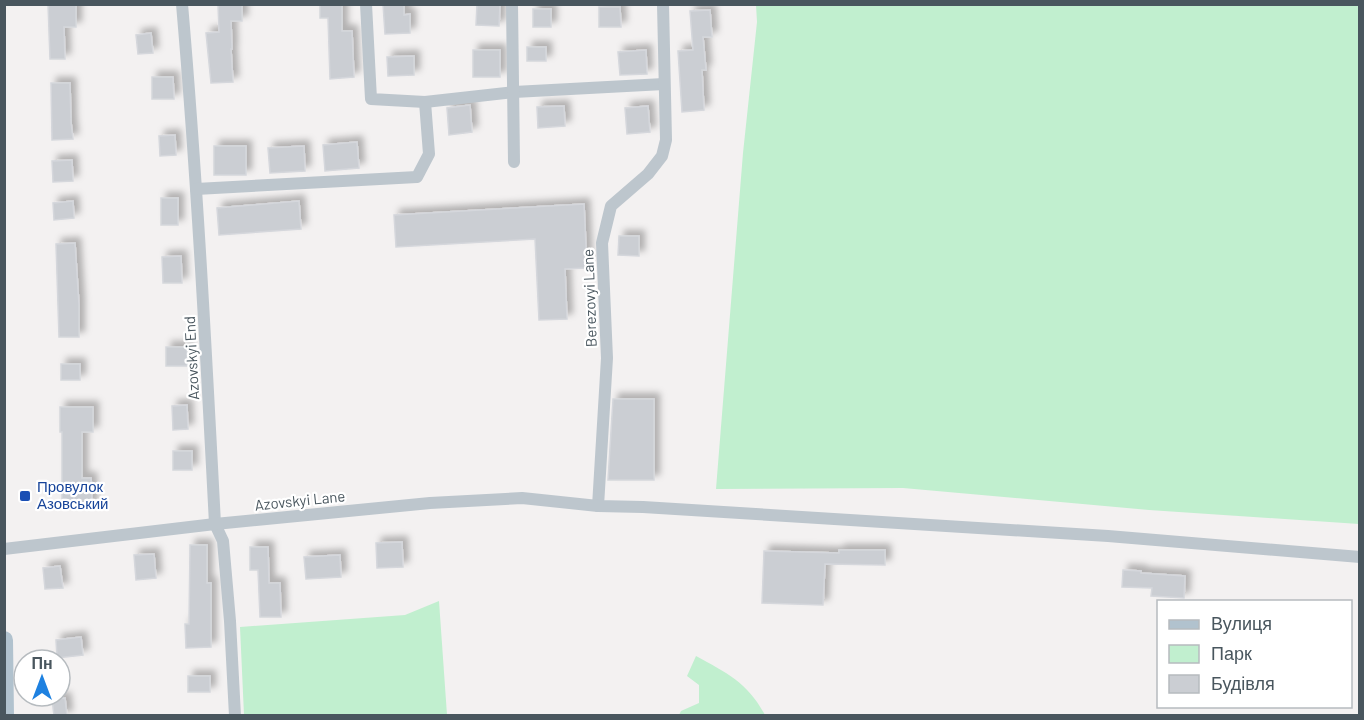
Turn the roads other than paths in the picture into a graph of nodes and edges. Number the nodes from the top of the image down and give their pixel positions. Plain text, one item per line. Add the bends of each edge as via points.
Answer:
1 (182, 4) edge
2 (366, 4) edge
3 (512, 4) edge
4 (663, 4) edge
5 (664, 84) junction
6 (514, 92) junction
7 (425, 102) junction
8 (514, 162) dead end
9 (196, 189) junction
10 (598, 506) junction
11 (215, 524) junction
12 (4, 549) edge
13 (1359, 557) edge
14 (4, 640) edge
15 (5, 716) edge
16 (235, 716) edge

1 - 9 street, Azovskyi End
2 - 7 street via 371,99
3 - 6 street
4 - 5 street, Berezovyi Lane
5 - 6 street
5 - 10 street, Berezovyi Lane via 666,140 662,156 648,174 611,206 602,243 607,358
6 - 7 street
6 - 8 street
7 - 9 street via 429,154 417,177
9 - 11 street, Azovskyi End
10 - 11 street, Azovskyi Lane via 522,498
10 - 13 street, Azovskyi Lane via 1108,536
11 - 12 street, Azovskyi Lane
11 - 16 street, Azovskyi End via 223,541
14 - 15 main road

